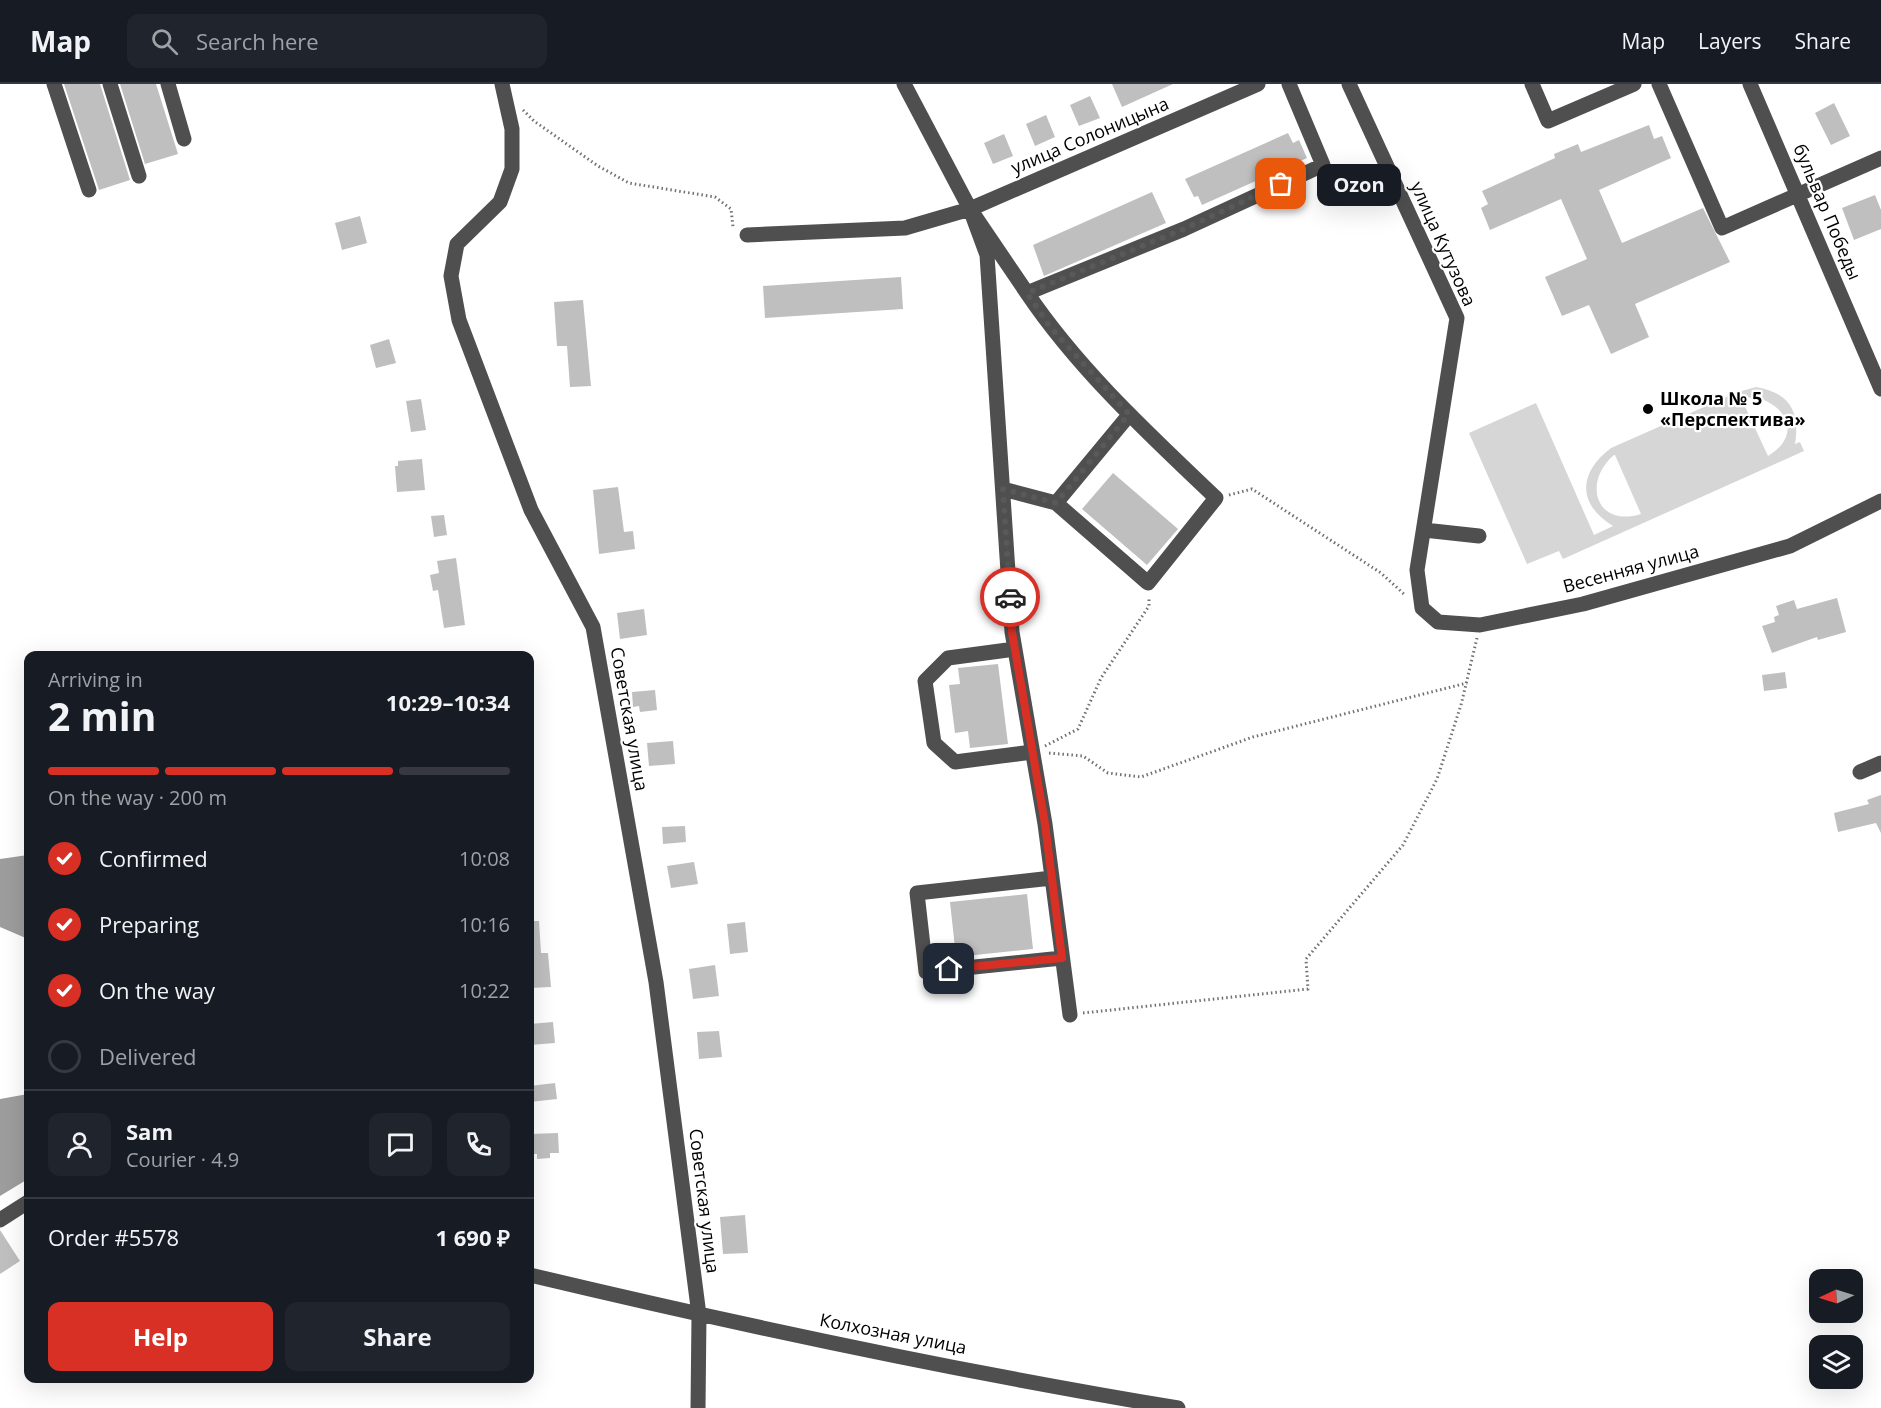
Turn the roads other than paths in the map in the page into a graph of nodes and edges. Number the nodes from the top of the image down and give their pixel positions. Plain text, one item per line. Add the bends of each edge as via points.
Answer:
1 (54, 84) edge
2 (110, 84) edge
3 (168, 84) edge
4 (904, 84) edge
5 (1258, 84) edge
6 (1289, 84) edge
7 (1349, 84) edge
8 (1532, 84) edge
9 (1634, 84) edge
10 (1659, 84) edge
11 (1750, 84) edge
12 (503, 87) edge
13 (184, 139) dead end
14 (1881, 158) edge
15 (139, 176) dead end
16 (89, 190) dead end
17 (1798, 194) junction
18 (970, 209) junction
19 (747, 235) road end
20 (1027, 293) junction
21 (1881, 389) edge
22 (1129, 414) junction
23 (1003, 489) junction
24 (1881, 501) edge
25 (1056, 503) junction
26 (1424, 530) junction
27 (1479, 536) dead end
28 (1422, 608) joint
29 (1015, 650) junction
30 (1032, 752) junction
31 (1881, 763) edge
32 (1860, 772) dead end
33 (1052, 878) junction
34 (1062, 958) junction
35 (1070, 1015) road end
36 (24, 1205) edge
37 (0, 1220) edge
38 (534, 1276) edge
39 (699, 1315) junction
40 (698, 1408) edge
41 (1178, 1408) edge

1 - 16 street
2 - 15 street
3 - 13 street
4 - 18 street
5 - 18 street, улица Солоницына
6 - 20 street via 1323,165 1184,229
7 - 26 street, улица Кутузова via 1457,318
8 - 9 street via 1548,121
10 - 17 street via 1722,228
11 - 17 street, бульвар Победы
12 - 39 street, Советская улица via 512,129 512,169 500,202 457,244 451,276 459,320 531,510 593,627 656,982
14 - 17 street
17 - 21 street, бульвар Победы
18 - 19 street, улица Солоницына via 905,228
18 - 20 street
18 - 23 street via 987,255
20 - 22 street via 1050,327
22 - 25 street
22 - 25 street via 1216,498 1148,583
23 - 25 street
23 - 29 street
24 - 28 street, Весенняя улица via 1790,546 1583,604 1480,625 1438,622
26 - 27 street
26 - 28 street, улица Кутузова via 1417,570
29 - 30 street
29 - 30 street via 948,658 925,681 934,743 955,762
30 - 33 street
31 - 32 street
33 - 34 street
33 - 34 street via 917,893 927,972
34 - 35 street
36 - 37 street
38 - 39 street, Колхозная улица
39 - 40 street, Советская улица
39 - 41 street, Колхозная улица

